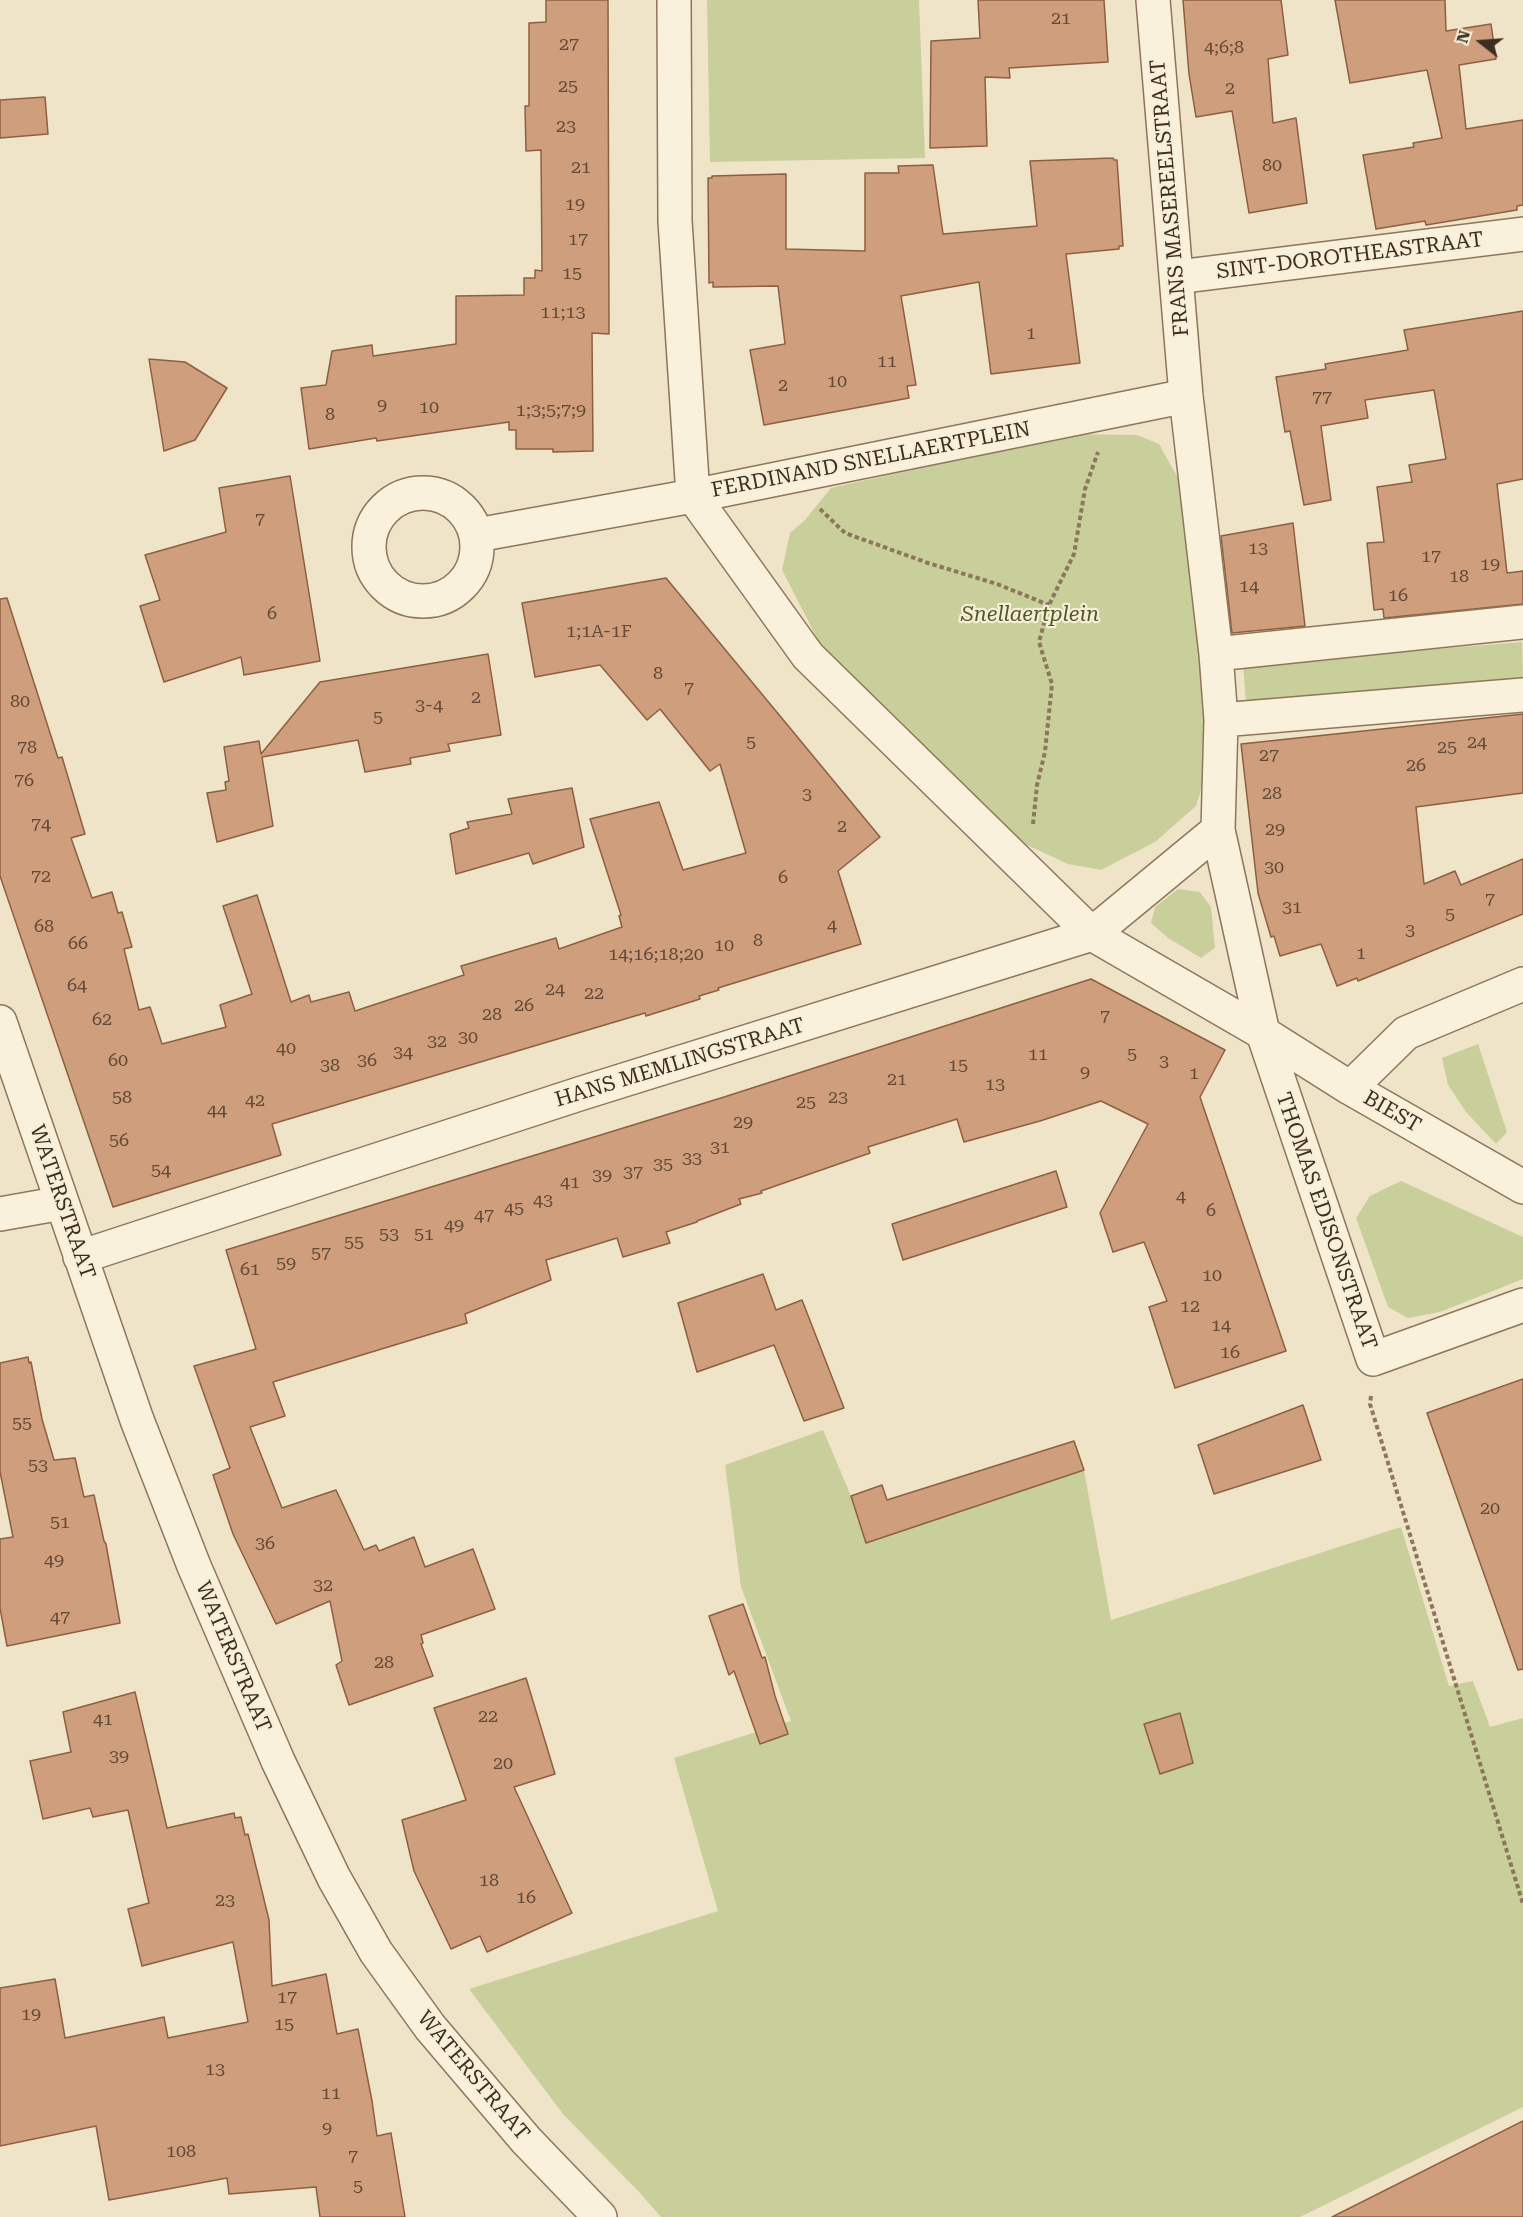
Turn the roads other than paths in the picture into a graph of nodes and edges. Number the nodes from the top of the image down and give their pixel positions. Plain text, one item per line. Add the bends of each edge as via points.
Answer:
1 (674, 0) edge
2 (1154, 0) edge
3 (1523, 234) edge
4 (1177, 277) junction
5 (1186, 396) junction
6 (693, 496) junction
7 (477, 535) dead end
8 (1523, 622) edge
9 (1216, 654) junction
10 (1523, 696) edge
11 (1221, 720) junction
12 (1218, 830) junction
13 (1092, 934) junction
14 (1523, 984) edge
15 (0, 1023) edge
16 (1263, 1034) junction
17 (1350, 1088) junction
18 (1523, 1187) edge
19 (62, 1203) junction
20 (0, 1214) edge
21 (80, 1257) junction
22 (1523, 1305) edge
23 (600, 2217) edge

1 - 6 street via 675,221
2 - 4 street, FRANS MASEREELSTRAAT
3 - 4 street, SINT-DOROTHEASTRAAT
4 - 5 street, FRANS MASEREELSTRAAT
5 - 6 street, FERDINAND SNELLAERTPLEIN
5 - 9 street
6 - 7 street
6 - 13 street, FERDINAND SNELLAERTPLEIN via 808,656
8 - 9 street
9 - 11 street
10 - 11 street
11 - 12 street
12 - 13 street
12 - 16 street
13 - 16 street
13 - 21 street, HANS MEMLINGSTRAAT via 579,1094
14 - 17 street via 1406,1034
15 - 19 street, WATERSTRAAT
16 - 17 street, BIEST
16 - 22 street, THOMAS EDISONSTRAAT via 1373,1359
17 - 18 street, BIEST
19 - 20 street
19 - 21 street, WATERSTRAAT
21 - 23 street, WATERSTRAAT via 194,1566 278,1761 334,1878 376,1952 430,2027 526,2140

